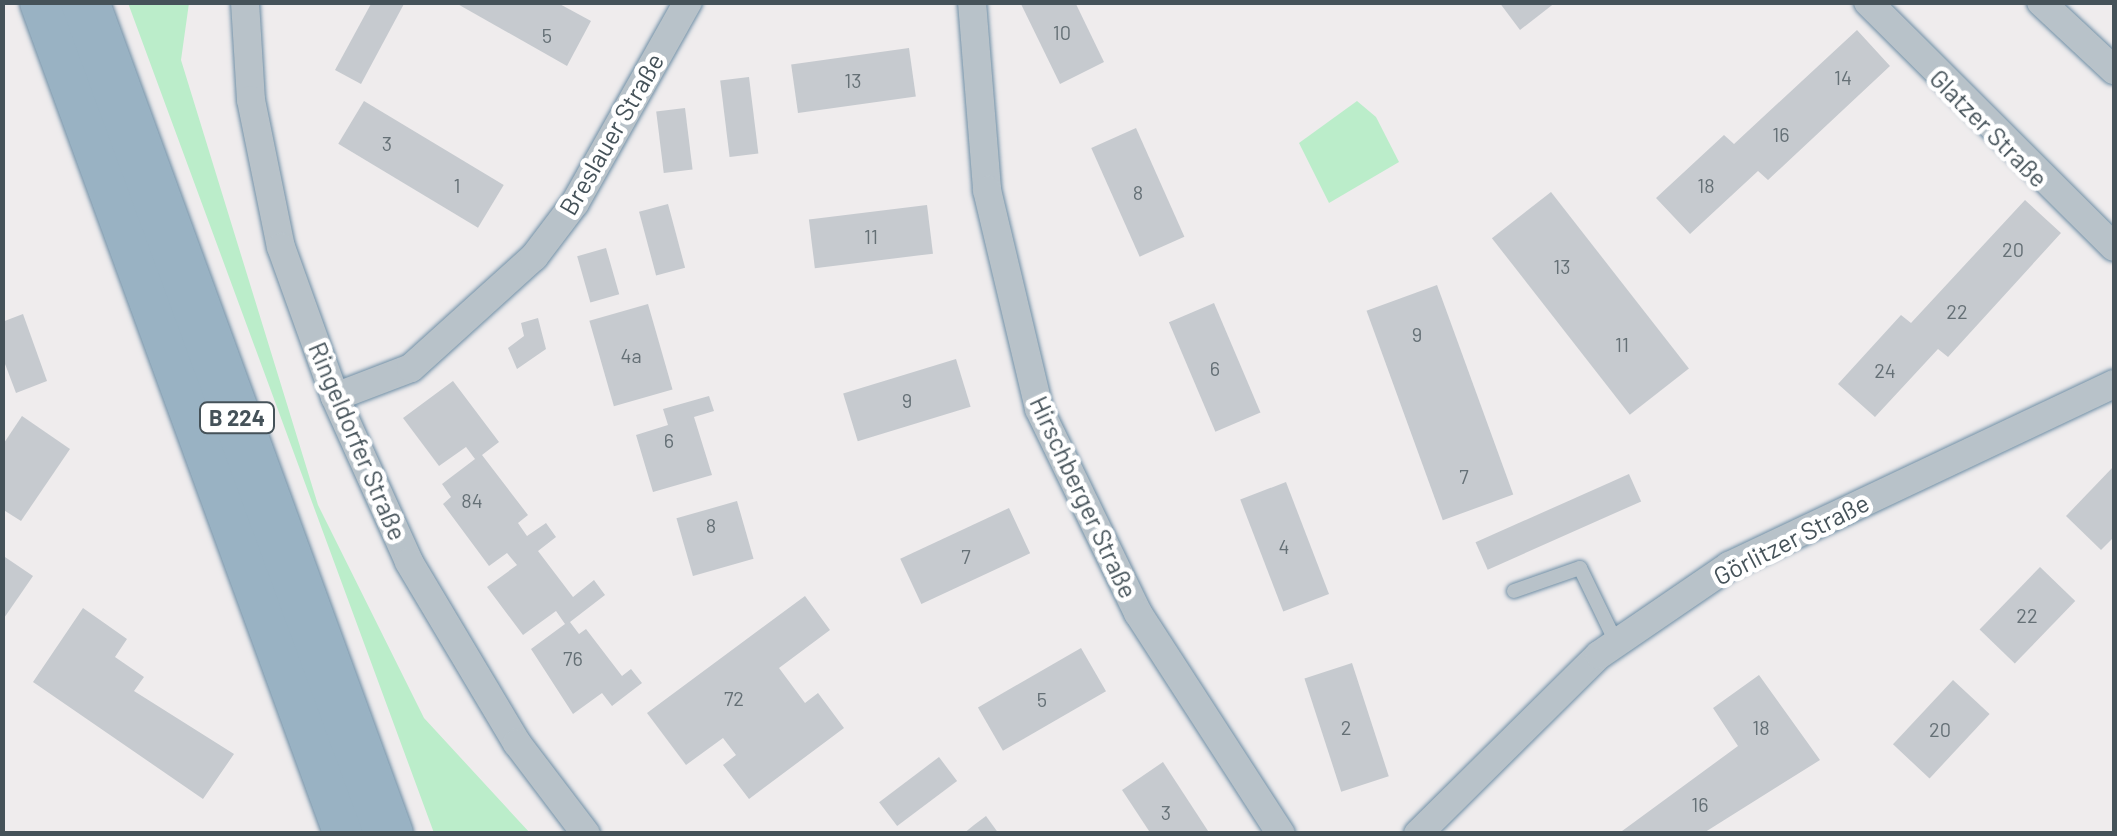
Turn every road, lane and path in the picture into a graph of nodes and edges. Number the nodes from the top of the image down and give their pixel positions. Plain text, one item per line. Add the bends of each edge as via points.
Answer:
1 (44, 2) edge
2 (86, 2) edge
3 (245, 2) edge
4 (688, 2) edge
5 (972, 2) edge
6 (1868, 2) edge
7 (2042, 2) edge
8 (2114, 70) edge
9 (2114, 248) edge
10 (2114, 384) edge
11 (336, 397) junction
12 (1514, 591) dead end
13 (1616, 642) junction
14 (348, 834) edge
15 (389, 834) edge
16 (586, 834) edge
17 (1281, 834) edge
18 (1418, 834) edge

1 - 14 highway, B 224
2 - 15 highway, B 224
3 - 11 street, Ringeldorfer Straße via 251,100 282,247
4 - 11 street, Breslauer Straße via 575,202 534,257 411,368
5 - 17 street, Hirschberger Straße via 987,190 1039,409 1138,613
6 - 9 street, Glatzer Straße
7 - 8 street
10 - 13 street, Görlitzer Straße via 1729,566
11 - 16 street, Ringeldorfer Straße via 410,562 517,743
12 - 13 lane via 1580,568
13 - 18 street, Görlitzer Straße

